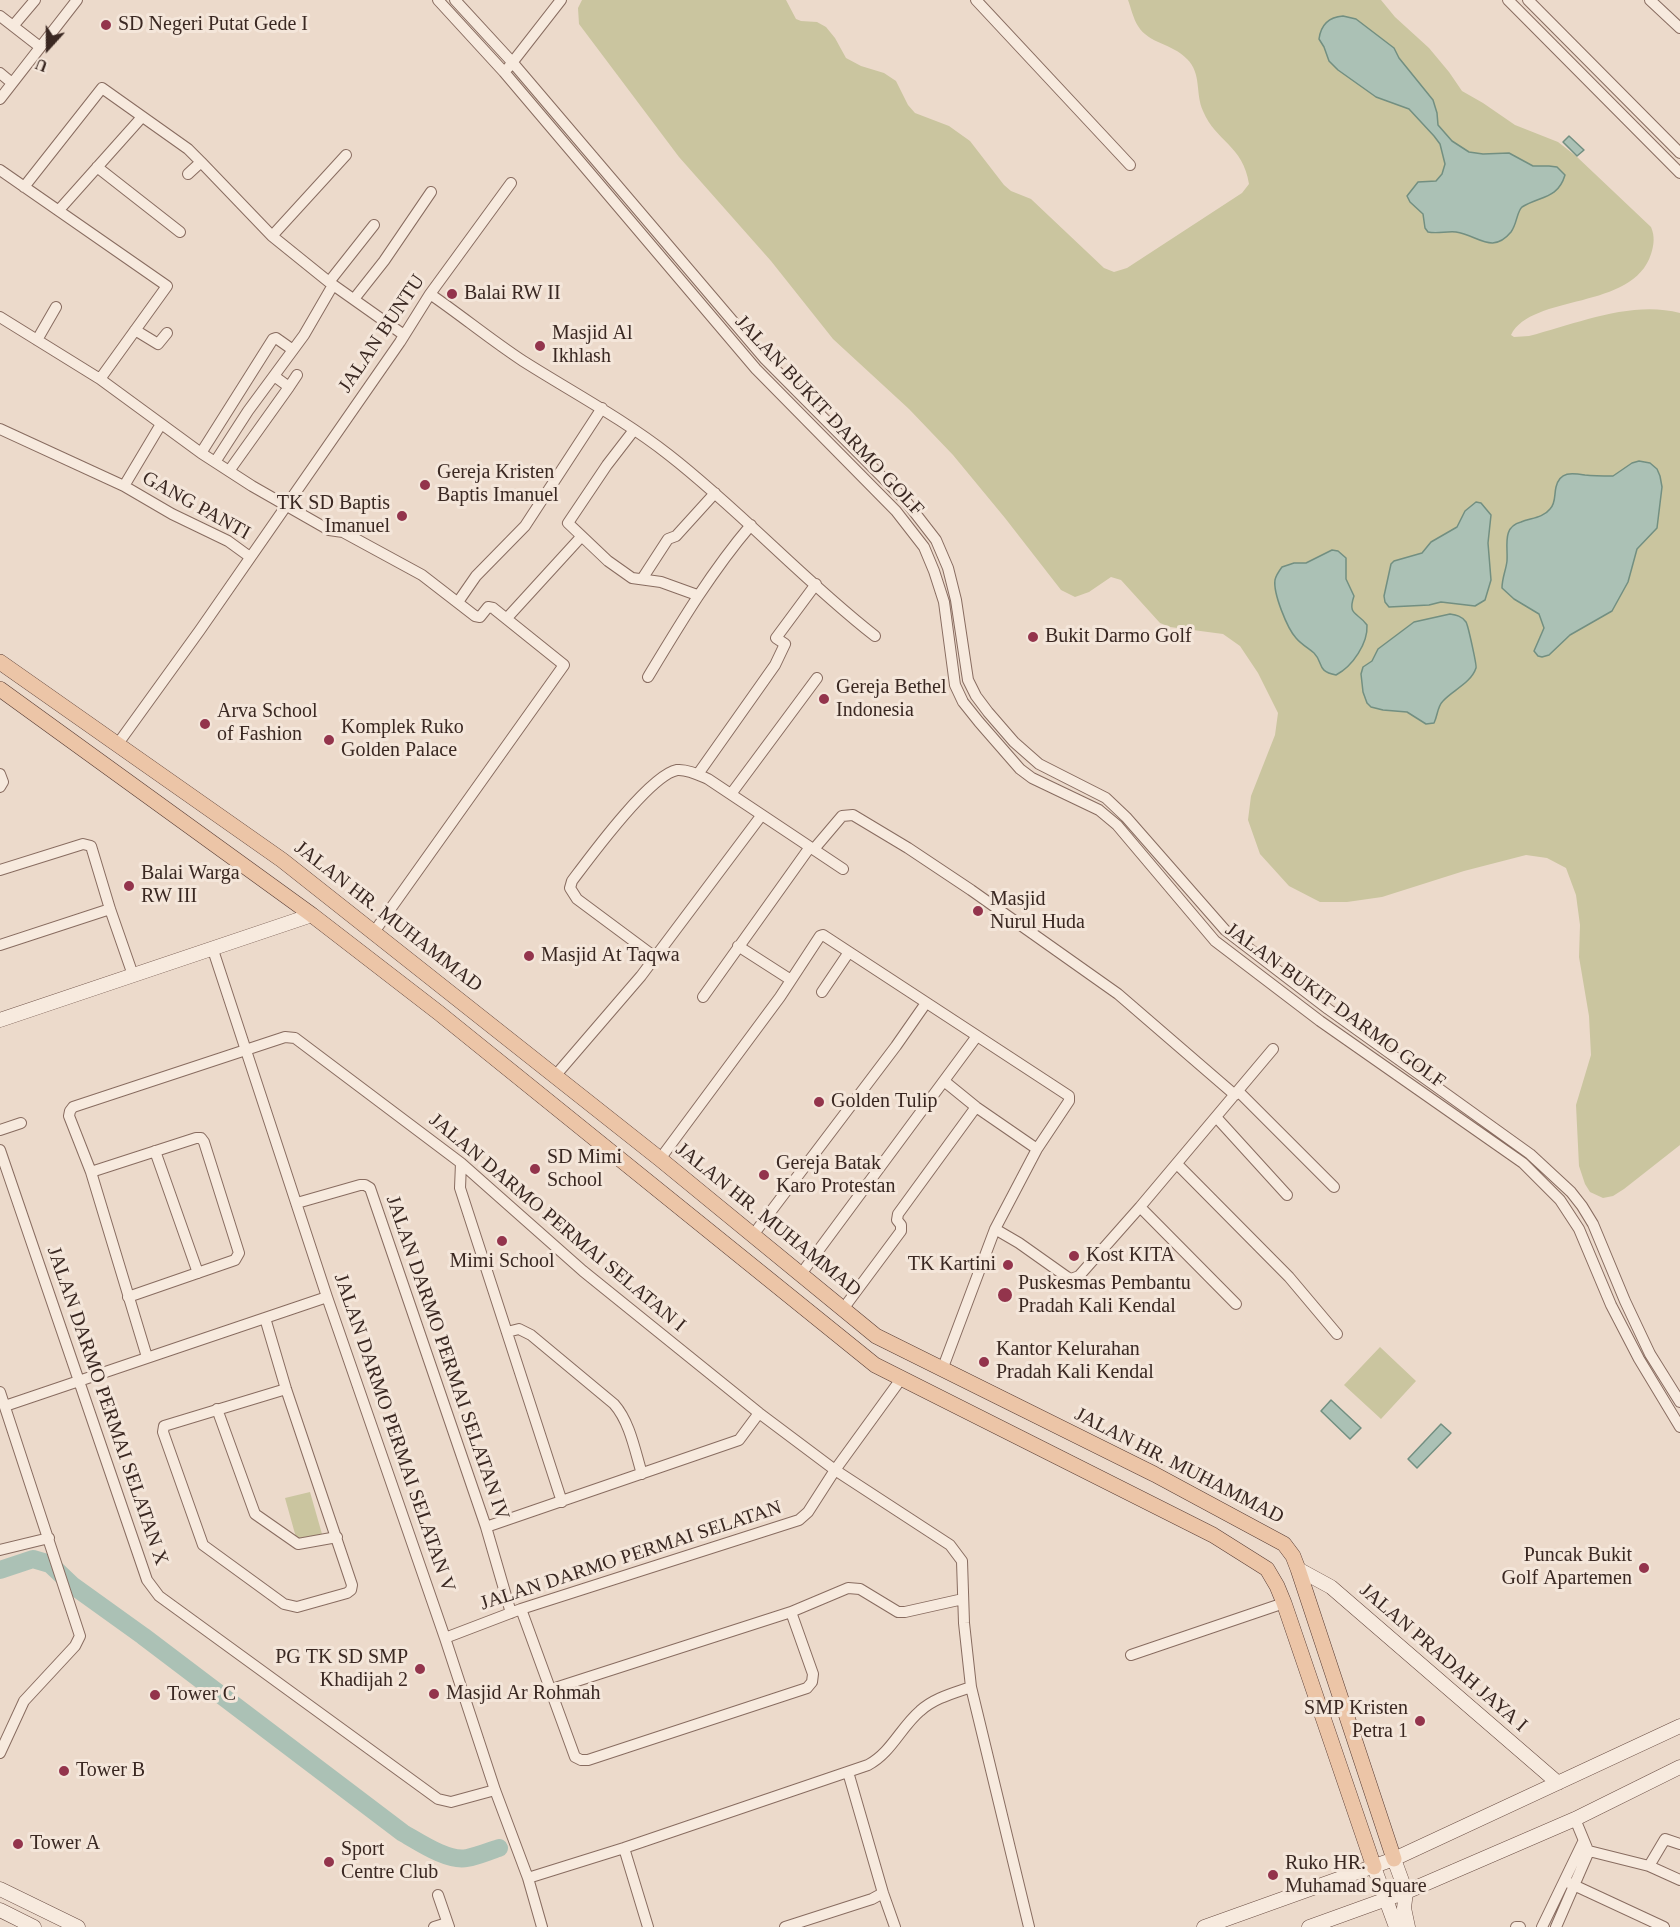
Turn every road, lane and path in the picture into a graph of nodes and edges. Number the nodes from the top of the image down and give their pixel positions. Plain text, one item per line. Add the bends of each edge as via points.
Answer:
1 (35, 0) edge
2 (77, 0) edge
3 (438, 0) edge
4 (455, 0) edge
5 (561, 0) edge
6 (976, 0) edge
7 (1508, 0) edge
8 (1528, 0) edge
9 (1650, 0) edge
10 (0, 16) edge
11 (13, 26) junction
12 (1680, 28) edge
13 (40, 47) junction
14 (513, 63) junction
15 (504, 72) junction
16 (0, 73) edge
17 (12, 82) junction
18 (0, 99) edge
19 (142, 117) junction
20 (1680, 153) edge
21 (346, 155) dead end
22 (201, 162) junction
23 (1130, 165) dead end
24 (97, 167) junction
25 (0, 170) edge
26 (1680, 173) edge
27 (188, 174) dead end
28 (511, 183) dead end
29 (24, 186) junction
30 (431, 192) dead end
31 (59, 210) junction
32 (374, 225) dead end
33 (180, 232) dead end
34 (272, 236) junction
35 (331, 283) junction
36 (430, 294) junction
37 (354, 299) junction
38 (56, 307) dead end
39 (0, 317) edge
40 (135, 330) junction
41 (167, 333) dead end
42 (404, 335) junction
43 (37, 340) junction
44 (293, 350) junction
45 (297, 375) dead end
46 (274, 376) junction
47 (100, 379) junction
48 (289, 387) junction
49 (602, 408) junction
50 (161, 424) junction
51 (0, 429) edge
52 (634, 430) junction
53 (201, 453) junction
54 (215, 462) junction
55 (229, 471) junction
56 (123, 486) junction
57 (715, 493) junction
58 (285, 506) junction
59 (751, 525) junction
60 (581, 537) junction
61 (250, 557) junction
62 (642, 579) junction
63 (816, 584) junction
64 (698, 595) junction
65 (458, 602) junction
66 (507, 618) junction
67 (875, 636) dead end
68 (0, 662) edge
69 (648, 676) dead end
70 (817, 678) dead end
71 (0, 689) edge
72 (117, 745) junction
73 (0, 774) edge
74 (698, 774) junction
75 (0, 787) edge
76 (731, 794) junction
77 (761, 816) junction
78 (812, 848) junction
79 (843, 869) dead end
80 (0, 870) edge
81 (110, 909) junction
82 (312, 915) junction
83 (374, 932) junction
84 (0, 945) edge
85 (738, 946) junction
86 (213, 950) junction
87 (849, 952) junction
88 (655, 957) junction
89 (133, 975) junction
90 (791, 980) junction
91 (822, 992) dead end
92 (453, 995) junction
93 (703, 997) dead end
94 (926, 1003) junction
95 (439, 1013) junction
96 (0, 1020) edge
97 (977, 1036) junction
98 (1273, 1049) dead end
99 (246, 1050) junction
100 (555, 1076) junction
101 (944, 1081) junction
102 (1236, 1093) junction
103 (976, 1107) junction
104 (1216, 1118) junction
105 (21, 1122) dead end
106 (0, 1130) edge
107 (622, 1130) junction
108 (609, 1149) junction
109 (1037, 1149) junction
110 (0, 1150) edge
111 (154, 1151) junction
112 (655, 1155) junction
113 (461, 1163) junction
114 (1177, 1164) junction
115 (636, 1170) junction
116 (91, 1172) junction
117 (1334, 1187) dead end
118 (1287, 1195) dead end
119 (297, 1203) junction
120 (1140, 1208) junction
121 (995, 1229) junction
122 (753, 1235) junction
123 (198, 1273) junction
124 (801, 1275) junction
125 (128, 1297) junction
126 (327, 1297) junction
127 (1236, 1304) dead end
128 (843, 1309) junction
129 (264, 1318) junction
130 (507, 1332) junction
131 (1337, 1334) dead end
132 (147, 1357) junction
133 (942, 1370) junction
134 (901, 1379) junction
135 (79, 1381) junction
136 (286, 1389) junction
137 (0, 1392) edge
138 (988, 1392) junction
139 (1680, 1402) edge
140 (4, 1406) junction
141 (217, 1409) junction
142 (759, 1413) junction
143 (975, 1416) junction
144 (1680, 1427) edge
145 (835, 1470) junction
146 (642, 1474) junction
147 (562, 1502) junction
148 (486, 1527) junction
149 (337, 1537) junction
150 (49, 1538) junction
151 (0, 1550) edge
152 (1298, 1569) junction
153 (963, 1599) junction
154 (1284, 1604) junction
155 (516, 1611) junction
156 (791, 1612) junction
157 (445, 1638) junction
158 (1131, 1655) dead end
159 (971, 1687) junction
160 (552, 1689) junction
161 (1680, 1726) edge
162 (0, 1753) edge
163 (1680, 1767) edge
164 (848, 1772) junction
165 (1558, 1783) junction
166 (495, 1790) junction
167 (1575, 1819) junction
168 (1680, 1844) edge
169 (1586, 1846) junction
170 (624, 1848) junction
171 (1394, 1859) junction
172 (1649, 1866) junction
173 (1374, 1867) junction
174 (528, 1878) junction
175 (1680, 1880) edge
176 (1569, 1884) junction
177 (0, 1889) edge
178 (1407, 1892) junction
179 (883, 1893) junction
180 (438, 1895) dead end
181 (1386, 1900) junction
182 (36, 1908) junction
183 (0, 1910) edge
184 (448, 1925) edge
185 (32, 1926) edge
186 (78, 1927) edge
187 (434, 1927) edge
188 (542, 1927) edge
189 (648, 1927) edge
190 (785, 1927) edge
191 (895, 1927) edge
192 (1029, 1927) edge
193 (1204, 1927) edge
194 (1309, 1927) edge
195 (1396, 1927) edge
196 (1408, 1927) edge
197 (1542, 1927) edge
198 (1556, 1927) edge
199 (1664, 1927) edge

1 - 11 street
2 - 13 street
3 - 15 street, JALAN BUKIT DARMO GOLF
4 - 14 street, JALAN BUKIT DARMO GOLF
5 - 14 street
6 - 23 street
7 - 26 street
8 - 20 street
9 - 12 street
10 - 11 street
11 - 13 street
13 - 17 street
14 - 15 street
14 - 139 street, JALAN BUKIT DARMO GOLF via 765,359 905,500 936,540 956,600 968,680 976,696 1014,742 1039,764 1106,798 1225,930 1530,1154 1571,1192 1593,1224 1650,1353
15 - 144 street, JALAN BUKIT DARMO GOLF via 756,369 896,511 924,547 944,603 955,685 979,722 1032,778 1099,810 1117,825 1215,941 1320,1021 1523,1163 1560,1200 1579,1229 1639,1359
16 - 17 street
17 - 18 street
19 - 22 street
19 - 24 street
19 - 29 street via 102,88
21 - 34 street
22 - 27 street
22 - 34 street
24 - 31 street
24 - 33 street
25 - 29 street
28 - 36 street, JALAN BUNTU
29 - 31 street
30 - 37 street
31 - 40 street via 165,284 166,289
32 - 35 street
34 - 35 street
35 - 37 street
35 - 44 street
36 - 42 street, JALAN BUNTU
36 - 49 street via 522,360
37 - 42 street
38 - 43 street
39 - 43 street
40 - 41 street via 158,344
40 - 47 street
42 - 58 street, JALAN BUNTU
43 - 47 street
44 - 46 street
44 - 53 street via 273,339
45 - 48 street
46 - 48 street
46 - 54 street
47 - 50 street
48 - 55 street
49 - 52 street
49 - 65 street via 525,525 476,576
50 - 53 street
50 - 56 street
51 - 56 street, GANG PANTI
52 - 57 street
52 - 60 street via 569,521
53 - 54 street
54 - 55 street
55 - 58 street
56 - 61 street, GANG PANTI via 228,541
57 - 59 street
57 - 62 street via 676,536 668,539
58 - 61 street, JALAN BUNTU
58 - 65 street via 422,575
59 - 63 street
59 - 64 street
60 - 62 street via 632,578
60 - 66 street
61 - 72 street, JALAN BUNTU
62 - 64 street
63 - 67 street
63 - 74 street via 776,638 785,644 775,665
64 - 69 street
65 - 66 street via 478,617 491,607
66 - 83 street via 564,667
68 - 72 main road, JALAN HR. MUHAMMAD
70 - 76 street
71 - 82 main road
72 - 83 main road, JALAN HR. MUHAMMAD via 273,853
73 - 75 street
74 - 76 street
74 - 88 street via 675,771 657,782 612,829 570,888 577,899
76 - 77 street
77 - 78 street
77 - 88 street
78 - 79 street
78 - 85 street
78 - 102 street via 842,816 853,815 971,890 1118,994
80 - 81 street via 88,844
81 - 84 street
81 - 89 street
82 - 86 street
82 - 95 main road
83 - 92 main road, JALAN HR. MUHAMMAD
85 - 90 street
85 - 93 street
86 - 89 street
86 - 99 street, JALAN DARMO PERMAI SELATAN V
87 - 90 street via 820,936
87 - 91 street
87 - 94 street
88 - 100 street
89 - 96 street
90 - 112 street
92 - 95 main road
92 - 100 main road, JALAN HR. MUHAMMAD
94 - 97 street
94 - 122 street
95 - 108 main road
97 - 101 street
97 - 109 street via 1069,1096
98 - 102 street
99 - 113 street, JALAN DARMO PERMAI SELATAN I via 285,1037 295,1038
99 - 116 street via 73,1107 69,1116
99 - 119 street, JALAN DARMO PERMAI SELATAN V
100 - 107 main road, JALAN HR. MUHAMMAD
101 - 103 street
101 - 124 street
102 - 104 street
102 - 117 street
103 - 109 street
103 - 128 street via 898,1214 901,1231
104 - 114 street
104 - 118 street
105 - 106 street
107 - 108 main road via 620,1139
107 - 112 main road, JALAN HR. MUHAMMAD
108 - 115 main road
109 - 121 street
110 - 135 street, JALAN DARMO PERMAI SELATAN X
111 - 116 street
111 - 123 street
111 - 123 street via 196,1138 204,1142 240,1253 235,1260
112 - 115 main road via 642,1157
112 - 122 main road, JALAN HR. MUHAMMAD
113 - 130 street via 460,1188
113 - 142 street, JALAN DARMO PERMAI SELATAN I via 583,1271
114 - 120 street
114 - 131 street via 1289,1277
115 - 134 main road via 875,1365
116 - 125 street
119 - 126 street, JALAN DARMO PERMAI SELATAN V
119 - 148 street, JALAN DARMO PERMAI SELATAN IV via 360,1185 370,1188
120 - 121 street via 1079,1276 1071,1279
120 - 127 street
121 - 133 street
122 - 124 main road, JALAN HR. MUHAMMAD
123 - 125 street
124 - 128 main road, JALAN HR. MUHAMMAD
125 - 132 street
126 - 129 street
126 - 157 street, JALAN DARMO PERMAI SELATAN V
128 - 133 main road, JALAN HR. MUHAMMAD via 876,1336
129 - 132 street
129 - 136 street
130 - 146 street via 519,1329 531,1335 614,1404 628,1429
130 - 147 street
132 - 135 street
133 - 138 main road, JALAN HR. MUHAMMAD
134 - 143 main road
134 - 145 street, JALAN DARMO PERMAI SELATAN
135 - 140 street
135 - 166 street, JALAN DARMO PERMAI SELATAN X via 152,1588 438,1798 451,1802
136 - 141 street
136 - 149 street
137 - 140 street
138 - 143 main road via 987,1404
138 - 152 main road, JALAN HR. MUHAMMAD via 1264,1532 1284,1544
140 - 150 street
141 - 149 street via 255,1514 298,1544
141 - 149 street via 163,1429 203,1545 291,1607 297,1607 351,1590
142 - 145 street, JALAN DARMO PERMAI SELATAN I
142 - 146 street via 739,1440
143 - 154 main road via 1213,1535 1267,1569
145 - 153 street, JALAN DARMO PERMAI SELATAN I via 950,1545 962,1561
145 - 155 street, JALAN DARMO PERMAI SELATAN via 799,1520
146 - 147 street
147 - 148 street
148 - 155 street, JALAN DARMO PERMAI SELATAN IV
150 - 151 street
150 - 162 street via 80,1636 24,1701
152 - 165 street, JALAN PRADAH JAYA I via 1330,1587
152 - 171 main road, JALAN HR. MUHAMMAD
153 - 156 street via 898,1612 855,1588 848,1588
153 - 159 street, JALAN DARMO PERMAI SELATAN I
154 - 158 street
154 - 173 main road
155 - 157 street, JALAN DARMO PERMAI SELATAN
155 - 160 street, JALAN DARMO PERMAI SELATAN IV
156 - 160 street
156 - 160 street, JALAN DARMO PERMAI SELATAN IV via 813,1674 807,1688 588,1760 575,1757
157 - 166 street, JALAN DARMO PERMAI SELATAN V
159 - 164 street via 920,1710 881,1756
159 - 192 street, JALAN DARMO PERMAI SELATAN I
161 - 165 street
163 - 167 street
164 - 170 street
164 - 179 street
165 - 171 street
166 - 174 street, JALAN DARMO PERMAI SELATAN V
167 - 169 street
167 - 178 street
168 - 172 street via 1665,1839
169 - 172 street
169 - 176 street
170 - 174 street
170 - 189 street
171 - 173 street
171 - 178 street
172 - 175 street
173 - 181 street
173 - 193 street
174 - 188 street, JALAN DARMO PERMAI SELATAN V
176 - 197 street
176 - 198 street
176 - 199 street
177 - 182 street
178 - 181 street
178 - 196 street via 1404,1908
179 - 190 street
179 - 191 street
180 - 184 street
181 - 194 street
181 - 195 street
182 - 185 street
182 - 186 street
183 - 185 street
184 - 187 street

